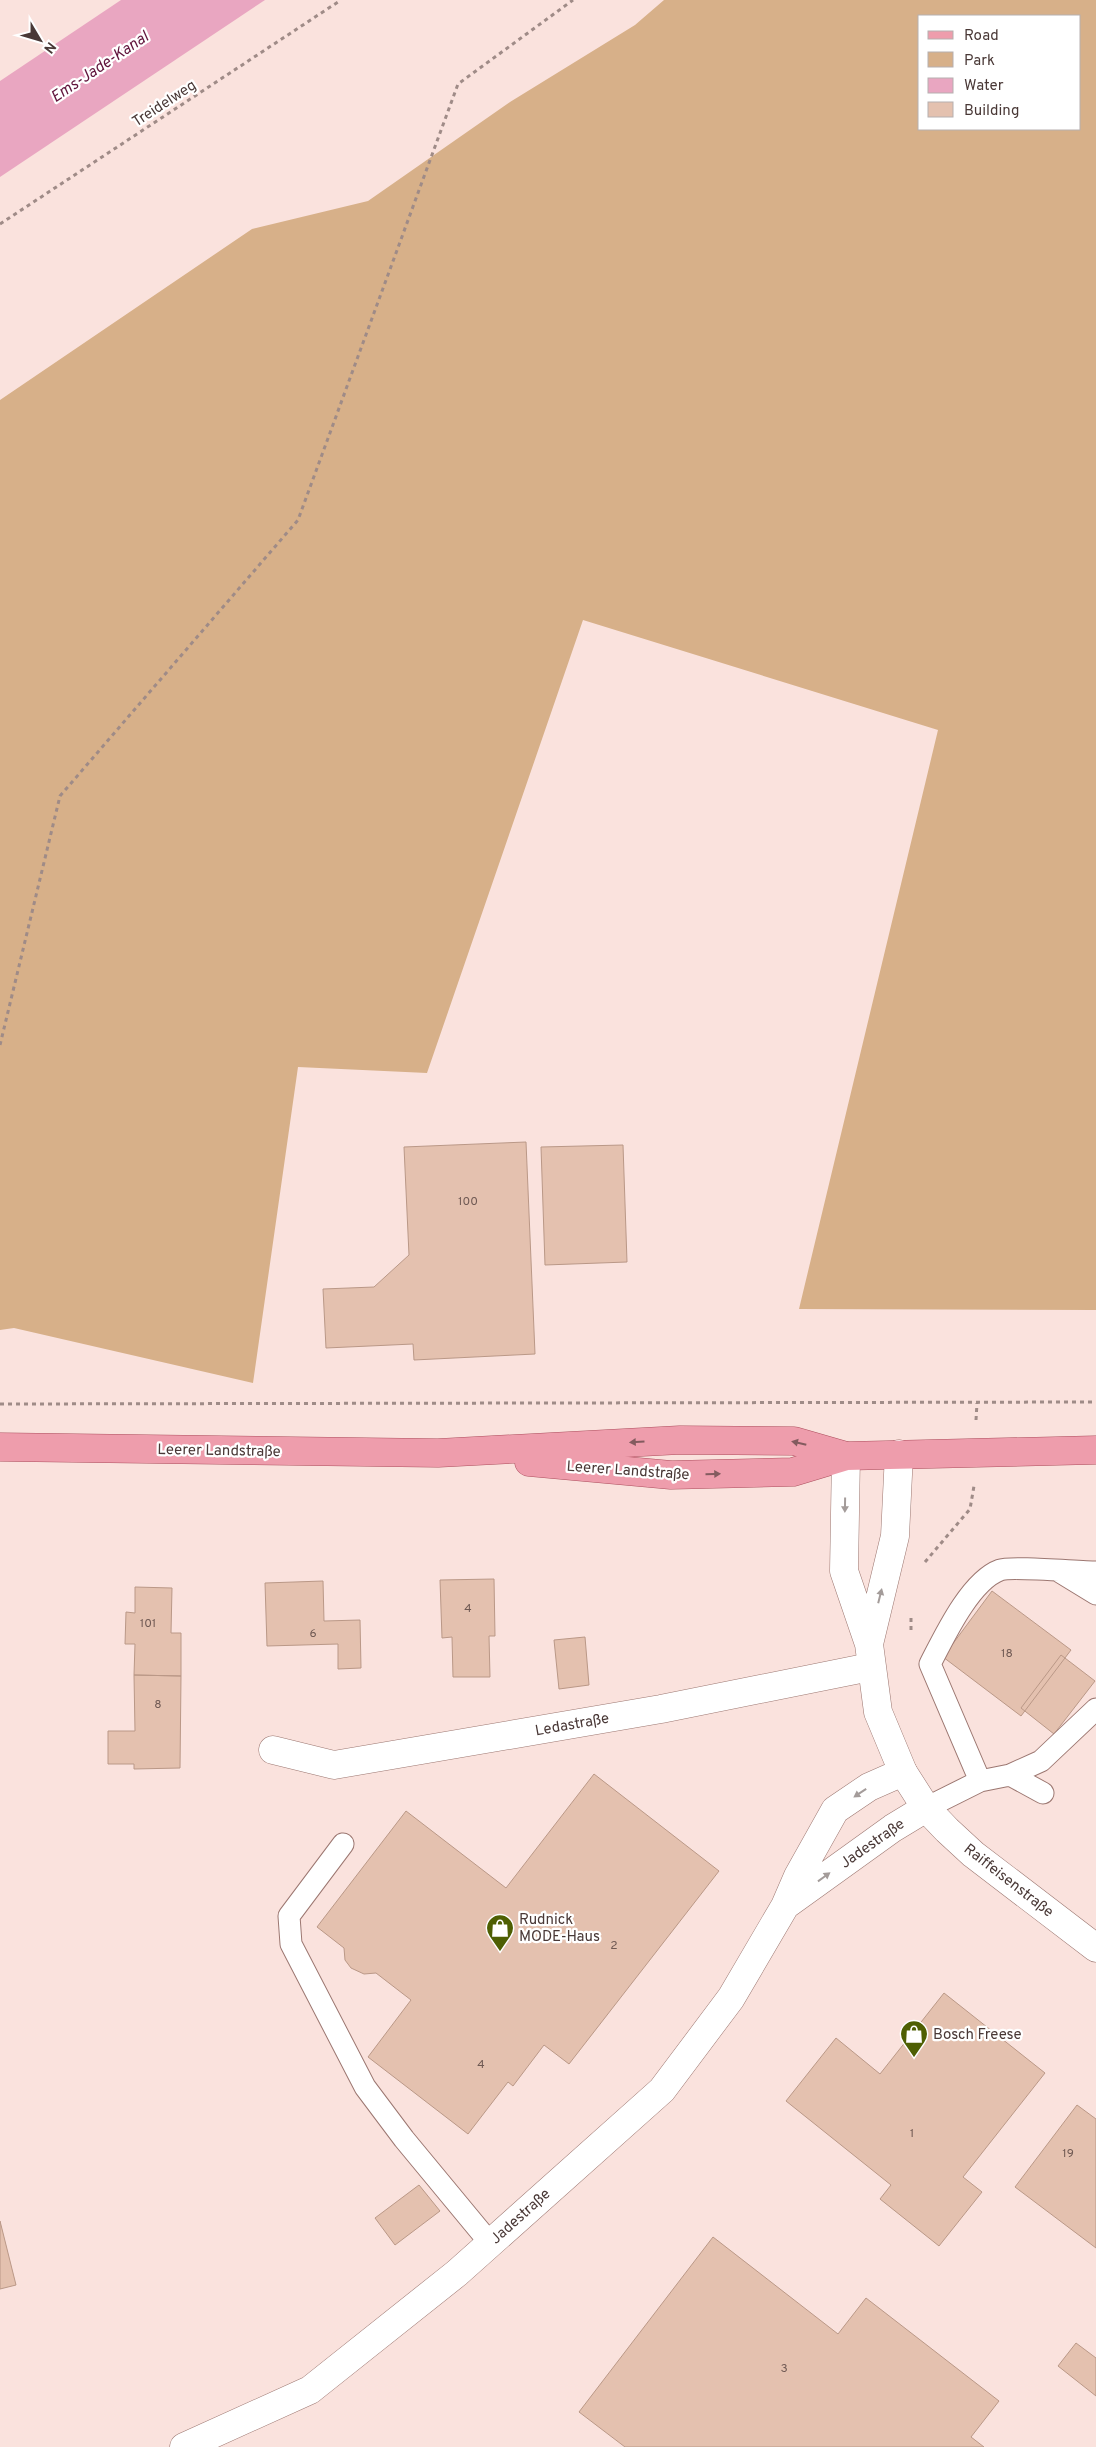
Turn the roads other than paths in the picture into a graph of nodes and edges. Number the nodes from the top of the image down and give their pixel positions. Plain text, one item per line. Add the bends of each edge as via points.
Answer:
1 (0, 1448) edge
2 (1096, 1450) edge
3 (438, 1453) junction
4 (899, 1454) junction
5 (846, 1456) junction
6 (1057, 1571) junction
7 (1096, 1572) edge
8 (1096, 1594) edge
9 (869, 1655) junction
10 (1096, 1709) edge
11 (273, 1750) dead end
12 (903, 1772) junction
13 (1010, 1775) junction
14 (980, 1781) junction
15 (1043, 1793) dead end
16 (926, 1808) junction
17 (342, 1844) dead end
18 (785, 1906) junction
19 (1096, 1948) edge
20 (490, 2243) junction
21 (184, 2447) edge

1 - 3 main road, Leerer Landstraße
2 - 4 main road, Leerer Landstraße
5 -> 3 main road, Leerer Landstraße via 794,1441 680,1440
3 -> 5 main road, Leerer Landstraße via 671,1475 793,1472
4 - 5 main road, Leerer Landstraße
9 -> 4 street via 894,1536
5 -> 9 street via 844,1572
6 - 7 lane
6 - 8 lane
6 - 14 lane via 1001,1569 986,1578 958,1612 930,1664
9 - 11 street, Ledastraße via 662,1709 334,1765
9 - 12 street via 878,1712
10 - 13 lane via 1041,1761
12 - 16 street
12 -> 18 street, Jadestraße via 869,1787 835,1810
13 - 14 lane
13 - 15 lane
14 - 16 lane
18 -> 16 street, Jadestraße
16 - 19 street, Raiffeisenstraße via 973,1854
17 - 20 lane via 289,1916 291,1944 365,2088
18 - 20 street, Jadestraße via 731,1998 662,2090
20 - 21 street, Jadestraße via 310,2390

